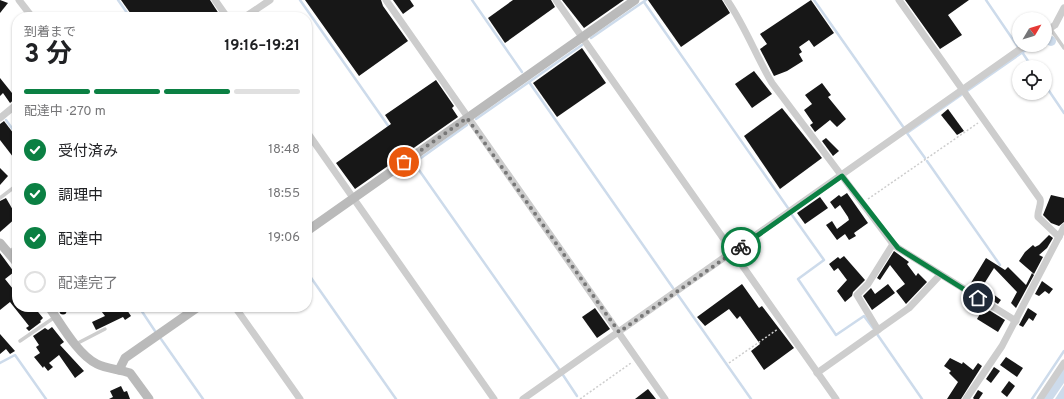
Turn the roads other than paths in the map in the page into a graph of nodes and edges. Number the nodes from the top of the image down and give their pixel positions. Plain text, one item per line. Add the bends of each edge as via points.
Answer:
1 (19, 0) edge
2 (215, 0) edge
3 (270, 0) edge
4 (386, 0) edge
5 (556, 0) edge
6 (635, 0) edge
7 (727, 0) edge
8 (900, 0) edge
9 (1064, 8) edge
10 (28, 12) edge
11 (223, 12) edge
12 (253, 12) edge
13 (1052, 27) edge
14 (1052, 34) edge
15 (582, 37) junction
16 (1064, 48) edge
17 (1016, 52) edge
18 (962, 90) junction
19 (12, 110) edge
20 (0, 118) edge
21 (467, 118) junction
22 (312, 139) edge
23 (842, 176) junction
24 (12, 189) edge
25 (0, 198) edge
26 (353, 198) junction
27 (312, 227) edge
28 (1064, 228) edge
29 (1059, 237) junction
30 (0, 244) edge
31 (893, 244) junction
32 (12, 250) edge
33 (9, 252) junction
34 (734, 252) junction
35 (12, 256) edge
36 (940, 275) junction
37 (52, 312) edge
38 (191, 312) edge
39 (239, 312) edge
40 (56, 317) junction
41 (1016, 321) junction
42 (105, 329) dead end
43 (878, 330) junction
44 (619, 332) junction
45 (20, 341) dead end
46 (75, 344) junction
47 (1064, 363) edge
48 (118, 370) junction
49 (817, 373) junction
50 (149, 399) edge
51 (300, 399) edge
52 (494, 399) edge
53 (523, 399) edge
54 (665, 399) edge
55 (836, 399) edge
56 (966, 399) edge
57 (1040, 399) edge

1 - 10 street
2 - 11 street
3 - 12 street
4 - 21 street
5 - 15 street
6 - 15 street
7 - 23 street via 742,21 772,83
8 - 18 street
9 - 13 street
14 - 16 lane
15 - 21 street
15 - 34 street
17 - 18 street
18 - 23 street
18 - 29 street via 1040,199 1038,217
19 - 20 street
21 - 26 street
21 - 44 street
22 - 26 street
23 - 31 street
23 - 34 street
24 - 25 lane
26 - 27 street
26 - 52 street
28 - 29 street
29 - 41 street
30 - 33 street
31 - 36 street
31 - 43 street via 868,284 856,297
32 - 33 lane
33 - 35 street
34 - 44 street
34 - 49 street
36 - 41 street
36 - 43 street via 908,308
37 - 40 street
38 - 48 street via 125,358
39 - 51 street
40 - 45 lane
40 - 46 street
41 - 56 street
42 - 46 lane
43 - 49 street
44 - 53 street
44 - 54 street
46 - 48 street via 96,364
47 - 57 street
48 - 50 street via 134,376
49 - 55 street

